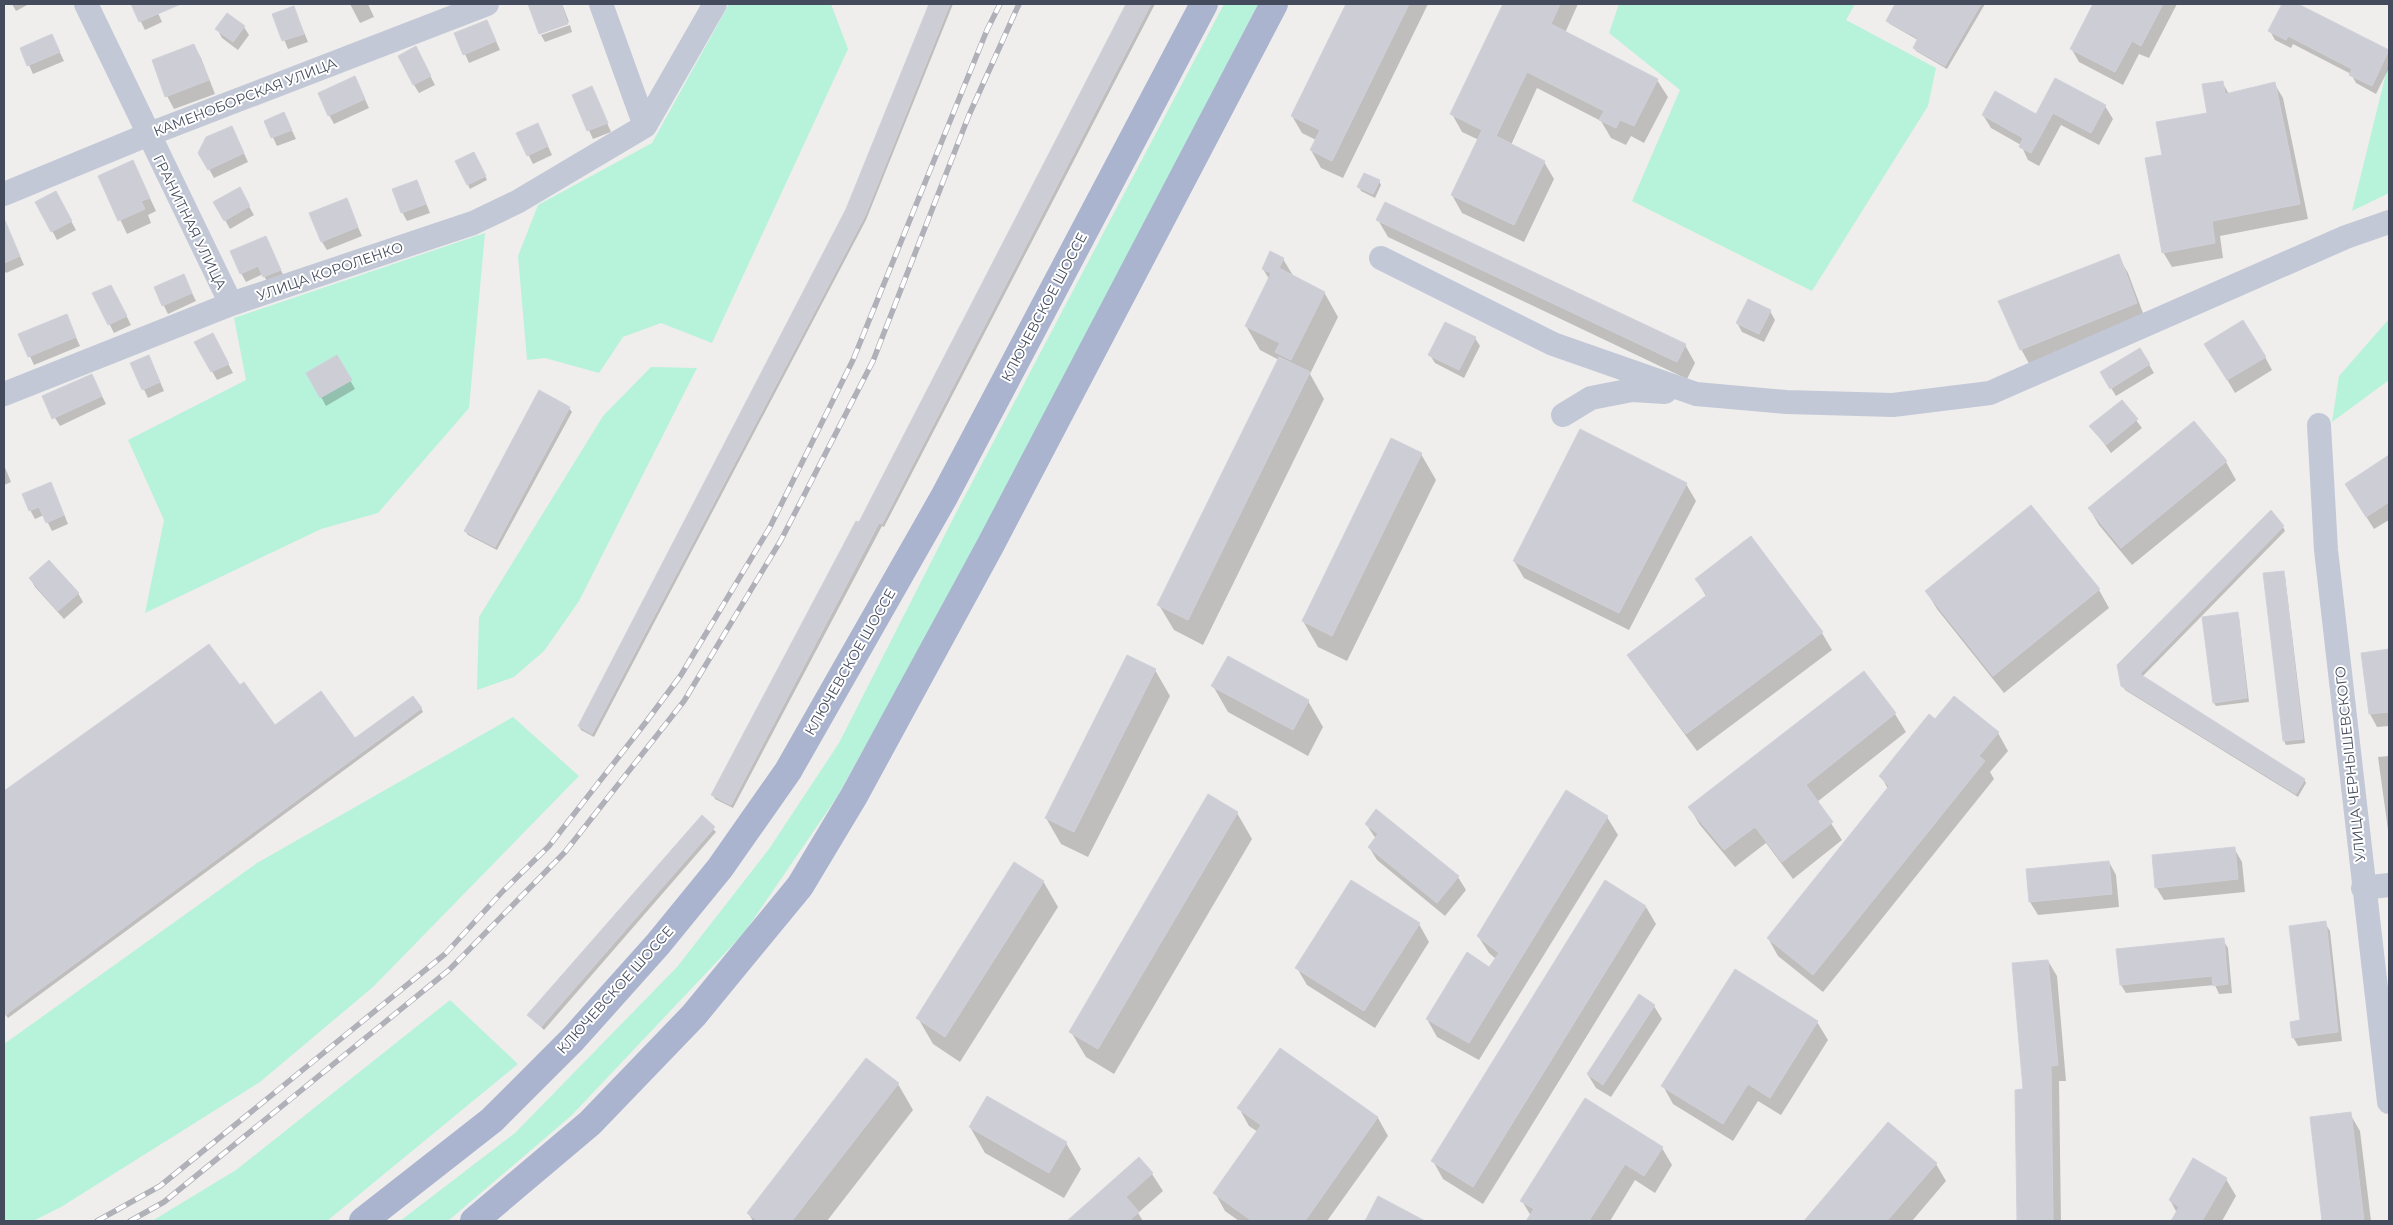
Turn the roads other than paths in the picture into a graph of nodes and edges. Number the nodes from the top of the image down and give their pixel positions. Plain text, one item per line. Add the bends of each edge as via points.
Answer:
1 (86, 4) edge
2 (487, 4) edge
3 (601, 4) edge
4 (715, 4) edge
5 (1204, 4) edge
6 (1274, 4) edge
7 (645, 126) junction
8 (147, 135) junction
9 (4, 194) edge
10 (2389, 222) edge
11 (1381, 258) dead end
12 (230, 304) junction
13 (4, 394) edge
14 (1696, 394) junction
15 (1563, 415) dead end
16 (2319, 425) dead end
17 (2389, 885) edge
18 (2364, 888) junction
19 (2389, 1102) edge
20 (363, 1221) edge
21 (474, 1221) edge

1 - 8 street, ГРАНИТНАЯ УЛИЦА
2 - 8 street, КАМЕНОБОРСКАЯ УЛИЦА
3 - 7 street
4 - 7 street
5 - 20 main road, КЛЮЧЕВСКОЕ ШОССЕ via 944,497 788,771 720,868 658,944 573,1039 492,1120
6 - 21 main road via 980,563 854,796 800,886 694,1015 590,1123
7 - 12 street, УЛИЦА КОРОЛЕНКО via 517,202 473,223
8 - 9 street, КАМЕНОБОРСКАЯ УЛИЦА
8 - 12 street, ГРАНИТНАЯ УЛИЦА
10 - 14 street via 2346,237 1990,393 1893,405 1786,402
11 - 14 street via 1553,344
12 - 13 street, УЛИЦА КОРОЛЕНКО
14 - 15 street via 1632,390 1591,398
16 - 18 street, УЛИЦА ЧЕРНЫШЕВСКОГО via 2326,550
17 - 18 street
18 - 19 street, УЛИЦА ЧЕРНЫШЕВСКОГО

